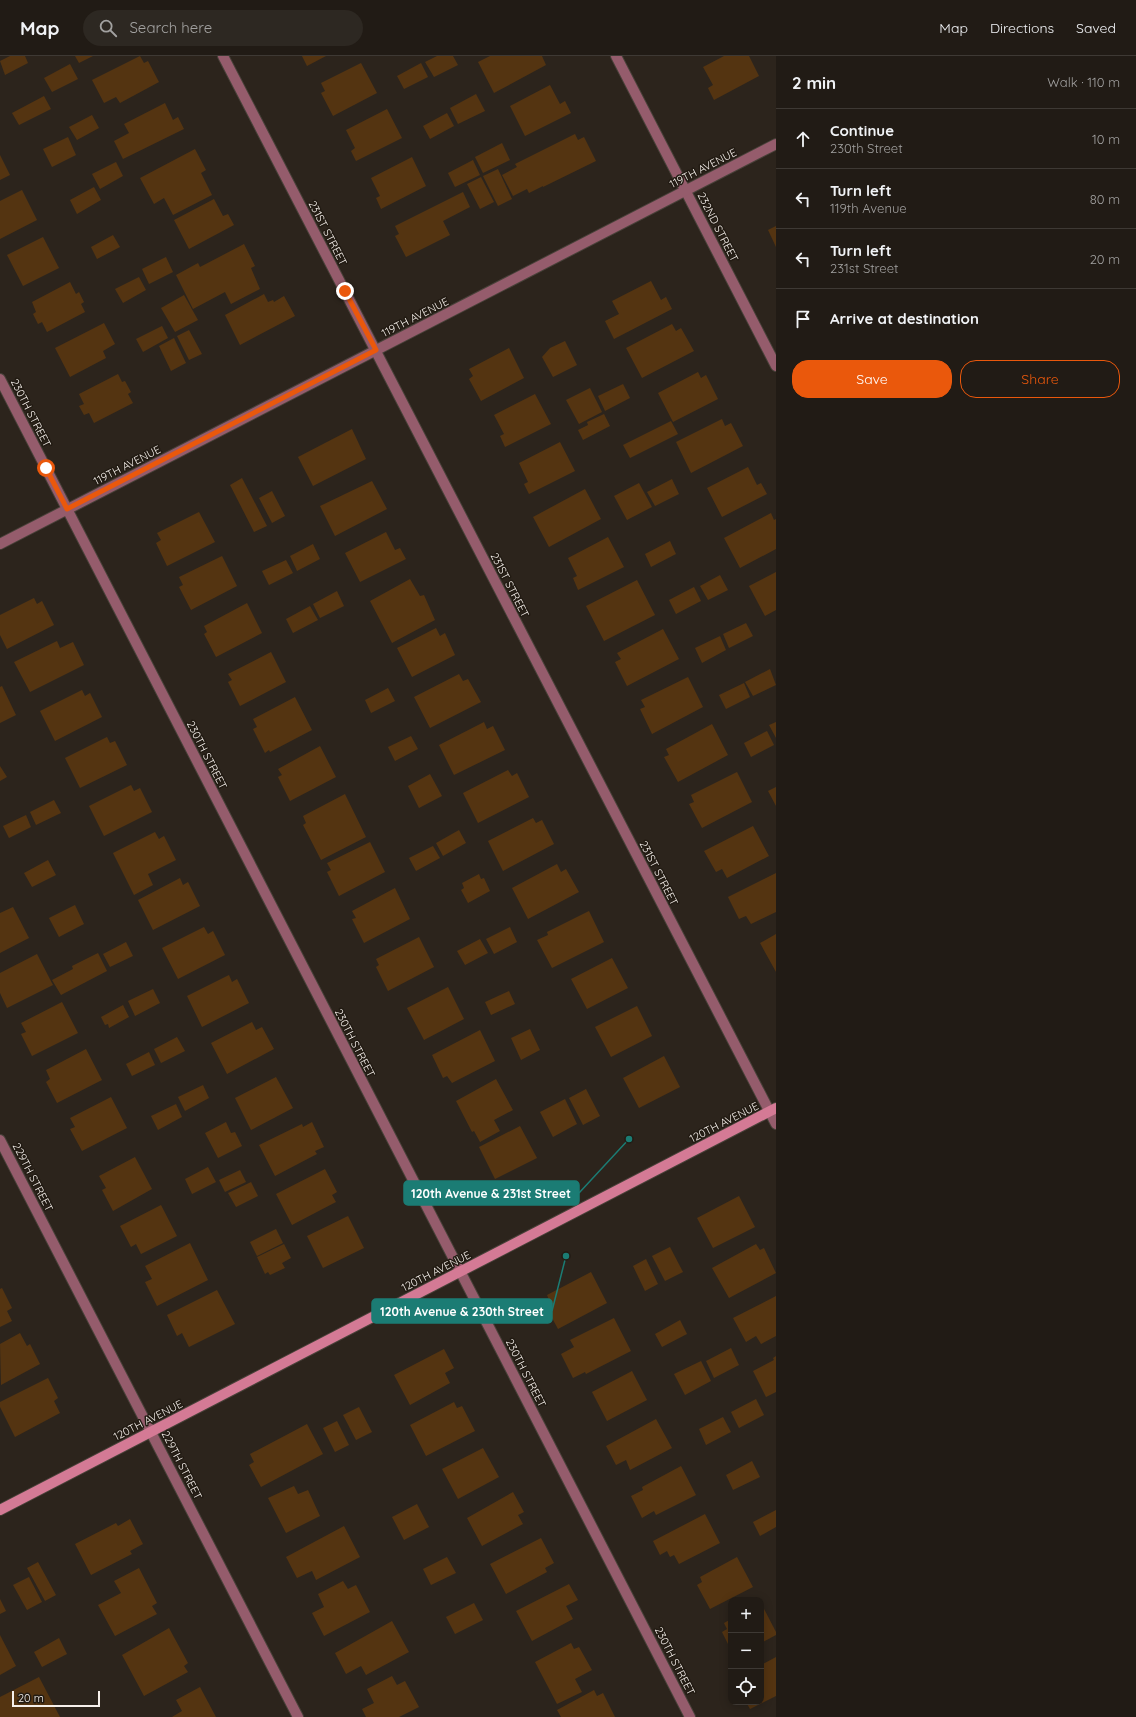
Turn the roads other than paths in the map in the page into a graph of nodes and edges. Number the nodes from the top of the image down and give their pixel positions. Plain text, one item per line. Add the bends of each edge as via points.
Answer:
1 (224, 56) edge
2 (616, 56) edge
3 (776, 144) edge
4 (686, 191) junction
5 (376, 350) junction
6 (776, 366) edge
7 (0, 379) edge
8 (67, 509) junction
9 (0, 544) edge
10 (773, 1110) edge
11 (776, 1124) edge
12 (0, 1140) edge
13 (461, 1271) junction
14 (151, 1432) junction
15 (0, 1510) edge
16 (298, 1717) edge
17 (690, 1717) edge

1 - 5 street, 231ST STREET
2 - 4 street, 232ND STREET
3 - 4 street, 119TH AVENUE
4 - 5 street, 119TH AVENUE
4 - 6 street, 232ND STREET
5 - 8 street, 119TH AVENUE
5 - 10 street, 231ST STREET
7 - 8 street, 230TH STREET
8 - 9 street, 119TH AVENUE
8 - 13 street, 230TH STREET
10 - 11 street, 231ST STREET
10 - 13 street, 120TH AVENUE
12 - 14 street, 229TH STREET
13 - 14 street, 120TH AVENUE
13 - 17 street, 230TH STREET
14 - 15 street, 120TH AVENUE
14 - 16 street, 229TH STREET

